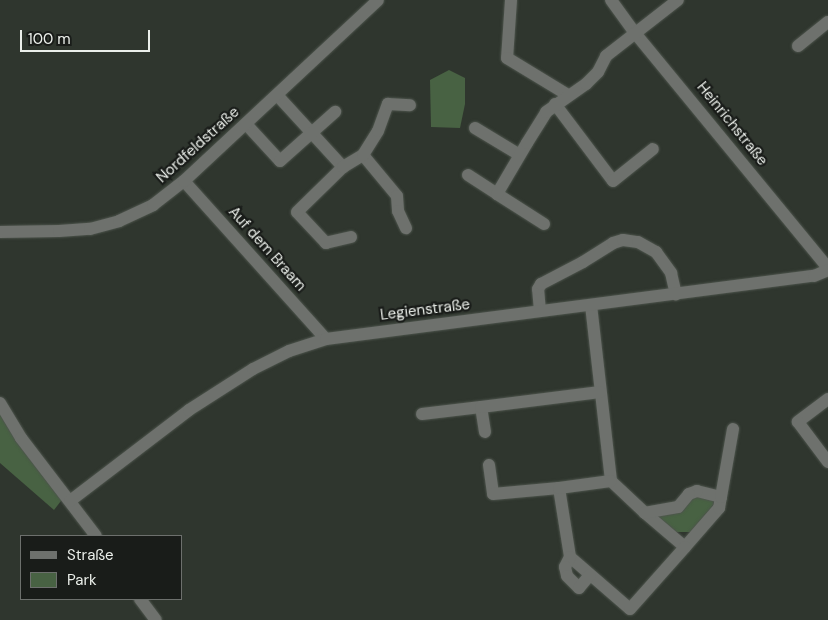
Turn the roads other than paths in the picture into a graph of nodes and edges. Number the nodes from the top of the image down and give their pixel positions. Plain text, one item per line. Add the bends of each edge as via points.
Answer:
1 (378, 0) edge
2 (511, 0) edge
3 (611, 0) edge
4 (678, 0) edge
5 (828, 22) edge
6 (635, 33) junction
7 (798, 46) dead end
8 (277, 95) junction
9 (568, 95) junction
10 (555, 104) junction
11 (410, 105) dead end
12 (335, 112) dead end
13 (246, 124) junction
14 (475, 128) dead end
15 (311, 132) junction
16 (653, 148) dead end
17 (520, 155) junction
18 (363, 156) junction
19 (343, 167) junction
20 (468, 175) dead end
21 (184, 182) junction
22 (497, 194) junction
23 (544, 224) dead end
24 (406, 228) dead end
25 (0, 232) edge
26 (351, 238) dead end
27 (828, 269) edge
28 (676, 294) junction
29 (591, 305) junction
30 (540, 312) junction
31 (326, 339) junction
32 (600, 392) junction
33 (828, 398) edge
34 (0, 403) edge
35 (481, 407) junction
36 (422, 414) dead end
37 (733, 429) dead end
38 (485, 432) dead end
39 (828, 462) edge
40 (489, 466) dead end
41 (611, 481) junction
42 (559, 488) junction
43 (721, 497) junction
44 (70, 500) junction
45 (645, 513) junction
46 (95, 535) edge
47 (685, 547) junction
48 (141, 600) edge
49 (156, 620) edge

1 - 8 street, Nordfeldstraße
2 - 9 street via 507,58
3 - 6 street, Heinrichstraße
4 - 6 street
5 - 7 street
6 - 9 street via 606,56 598,72 586,84
6 - 27 street, Heinrichstraße
8 - 13 street, Nordfeldstraße
8 - 15 street
9 - 10 street
10 - 16 street via 613,181
10 - 17 street via 546,112
11 - 18 street via 388,104 378,131
12 - 15 street
13 - 15 street via 280,161
13 - 21 street, Nordfeldstraße
14 - 17 street
15 - 19 street
17 - 22 street
18 - 19 street
18 - 24 street via 397,196 398,211
19 - 26 street via 297,212 326,243
20 - 22 street
21 - 25 street, Nordfeldstraße via 153,205 112,223 73,231
21 - 31 street, Auf dem Braam
22 - 23 street
27 - 28 street, Legienstraße via 818,275
28 - 29 street, Legienstraße
28 - 30 street via 670,273 656,252 638,242 623,240 540,285
29 - 30 street, Legienstraße
29 - 32 street
30 - 31 street, Legienstraße
31 - 44 street, Legienstraße via 289,351 253,369 189,410
32 - 35 street
32 - 41 street
33 - 39 street via 798,422
34 - 44 street via 21,438
35 - 36 street
35 - 38 street
37 - 43 street
40 - 42 street via 494,494
41 - 42 street
41 - 45 street
42 - 47 street via 570,557 630,609
43 - 45 street via 697,491 678,507
43 - 47 street via 719,508
44 - 46 street
45 - 47 street
48 - 49 street

